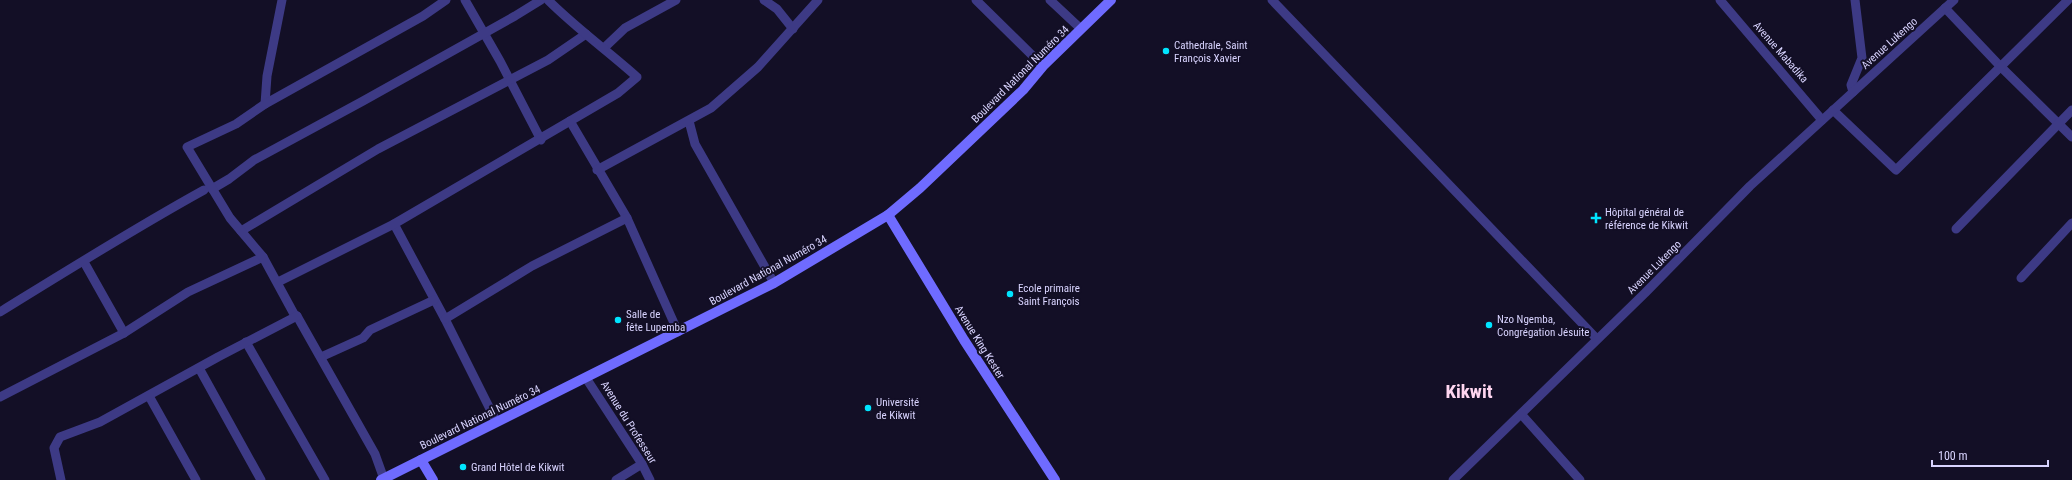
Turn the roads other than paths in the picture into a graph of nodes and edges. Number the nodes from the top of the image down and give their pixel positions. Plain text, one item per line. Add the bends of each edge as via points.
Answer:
1 (282, 0) edge
2 (446, 0) edge
3 (464, 0) edge
4 (541, 0) edge
5 (548, 0) edge
6 (676, 0) edge
7 (764, 0) edge
8 (818, 0) edge
9 (976, 0) edge
10 (1050, 0) edge
11 (1111, 0) edge
12 (1272, 0) edge
13 (1720, 0) edge
14 (1855, 0) edge
15 (1954, 0) edge
16 (2068, 0) edge
17 (1945, 8) junction
18 (793, 29) junction
19 (1081, 29) junction
20 (484, 33) junction
21 (586, 34) junction
22 (604, 48) junction
23 (1043, 66) junction
24 (2000, 66) junction
25 (510, 80) junction
26 (1853, 92) junction
27 (265, 104) junction
28 (1833, 110) junction
29 (2072, 110) edge
30 (1822, 120) junction
31 (570, 121) junction
32 (689, 121) junction
33 (2058, 123) junction
34 (2072, 137) edge
35 (541, 140) junction
36 (597, 170) junction
37 (208, 189) junction
38 (888, 215) junction
39 (627, 218) junction
40 (2072, 223) edge
41 (394, 224) junction
42 (1956, 228) dead end
43 (241, 231) junction
44 (262, 257) junction
45 (84, 262) junction
46 (2021, 278) dead end
47 (278, 282) junction
48 (774, 283) junction
49 (434, 300) junction
50 (0, 312) edge
51 (297, 316) junction
52 (445, 319) junction
53 (678, 332) junction
54 (124, 333) junction
55 (1598, 339) junction
56 (246, 342) junction
57 (321, 357) junction
58 (198, 368) junction
59 (586, 378) junction
60 (149, 396) junction
61 (0, 397) edge
62 (1521, 414) junction
63 (496, 421) junction
64 (421, 460) junction
65 (642, 464) junction
66 (383, 479) edge
67 (61, 480) edge
68 (196, 480) edge
69 (261, 480) edge
70 (325, 480) edge
71 (432, 480) edge
72 (616, 480) edge
73 (650, 480) edge
74 (1055, 480) edge
75 (1453, 480) edge
76 (1580, 480) edge

1 - 27 street
2 - 27 street via 417,20
3 - 20 street
4 - 20 street
5 - 21 street
6 - 22 street via 626,28
7 - 18 street via 778,9
8 - 18 street
9 - 23 street
10 - 19 street
11 - 19 main road, Boulevard National Numéro 34
12 - 55 street
13 - 30 street, Avenue Mabadika
14 - 26 street via 1862,58 1851,85
15 - 17 street, Avenue Lukengo
16 - 24 street
17 - 24 street
17 - 26 street, Avenue Lukengo
18 - 32 street via 758,67 711,108
19 - 23 main road, Boulevard National Numéro 34
20 - 25 street
20 - 37 street via 254,160 229,179
21 - 22 street
21 - 25 street via 548,60
22 - 31 street via 637,78 618,93
23 - 38 main road, Boulevard National Numéro 34 via 1022,90 920,188
24 - 28 street via 1896,170
24 - 33 street
25 - 35 street
25 - 43 street via 378,149
26 - 28 street, Avenue Lukengo
27 - 37 street via 236,124 187,147
28 - 30 street, Avenue Lukengo
29 - 33 street
30 - 55 street, Avenue Lukengo via 1740,197
31 - 35 street
31 - 36 street
32 - 36 street
32 - 48 street via 695,144
33 - 34 street
33 - 42 street
35 - 41 street
36 - 39 street
37 - 43 street
37 - 45 street via 112,242
38 - 48 main road, Boulevard National Numéro 34
38 - 74 main road, Avenue King Kester via 964,340
39 - 52 street via 532,266
39 - 53 street
40 - 46 street
41 - 47 street
41 - 49 street
43 - 44 street
44 - 47 street
44 - 54 street via 188,292
45 - 50 street
45 - 54 street
47 - 51 street
48 - 53 main road, Boulevard National Numéro 34
49 - 52 street
49 - 57 street via 370,330 363,338
51 - 56 street
51 - 57 street
52 - 63 street
53 - 59 main road, Boulevard National Numéro 34
54 - 61 street
55 - 62 street, Avenue Lukengo
56 - 58 street
56 - 70 street
57 - 66 street via 375,454
58 - 60 street
58 - 69 street
59 - 63 main road, Boulevard National Numéro 34
59 - 65 street, Avenue du Professeur
60 - 67 street via 100,422 60,438 54,448
60 - 68 street
62 - 75 street, Avenue Lukengo
62 - 76 street
63 - 64 main road, Boulevard National Numéro 34
64 - 66 main road, Boulevard National Numéro 34
64 - 71 main road
65 - 72 street
65 - 73 street, Avenue du Professeur

